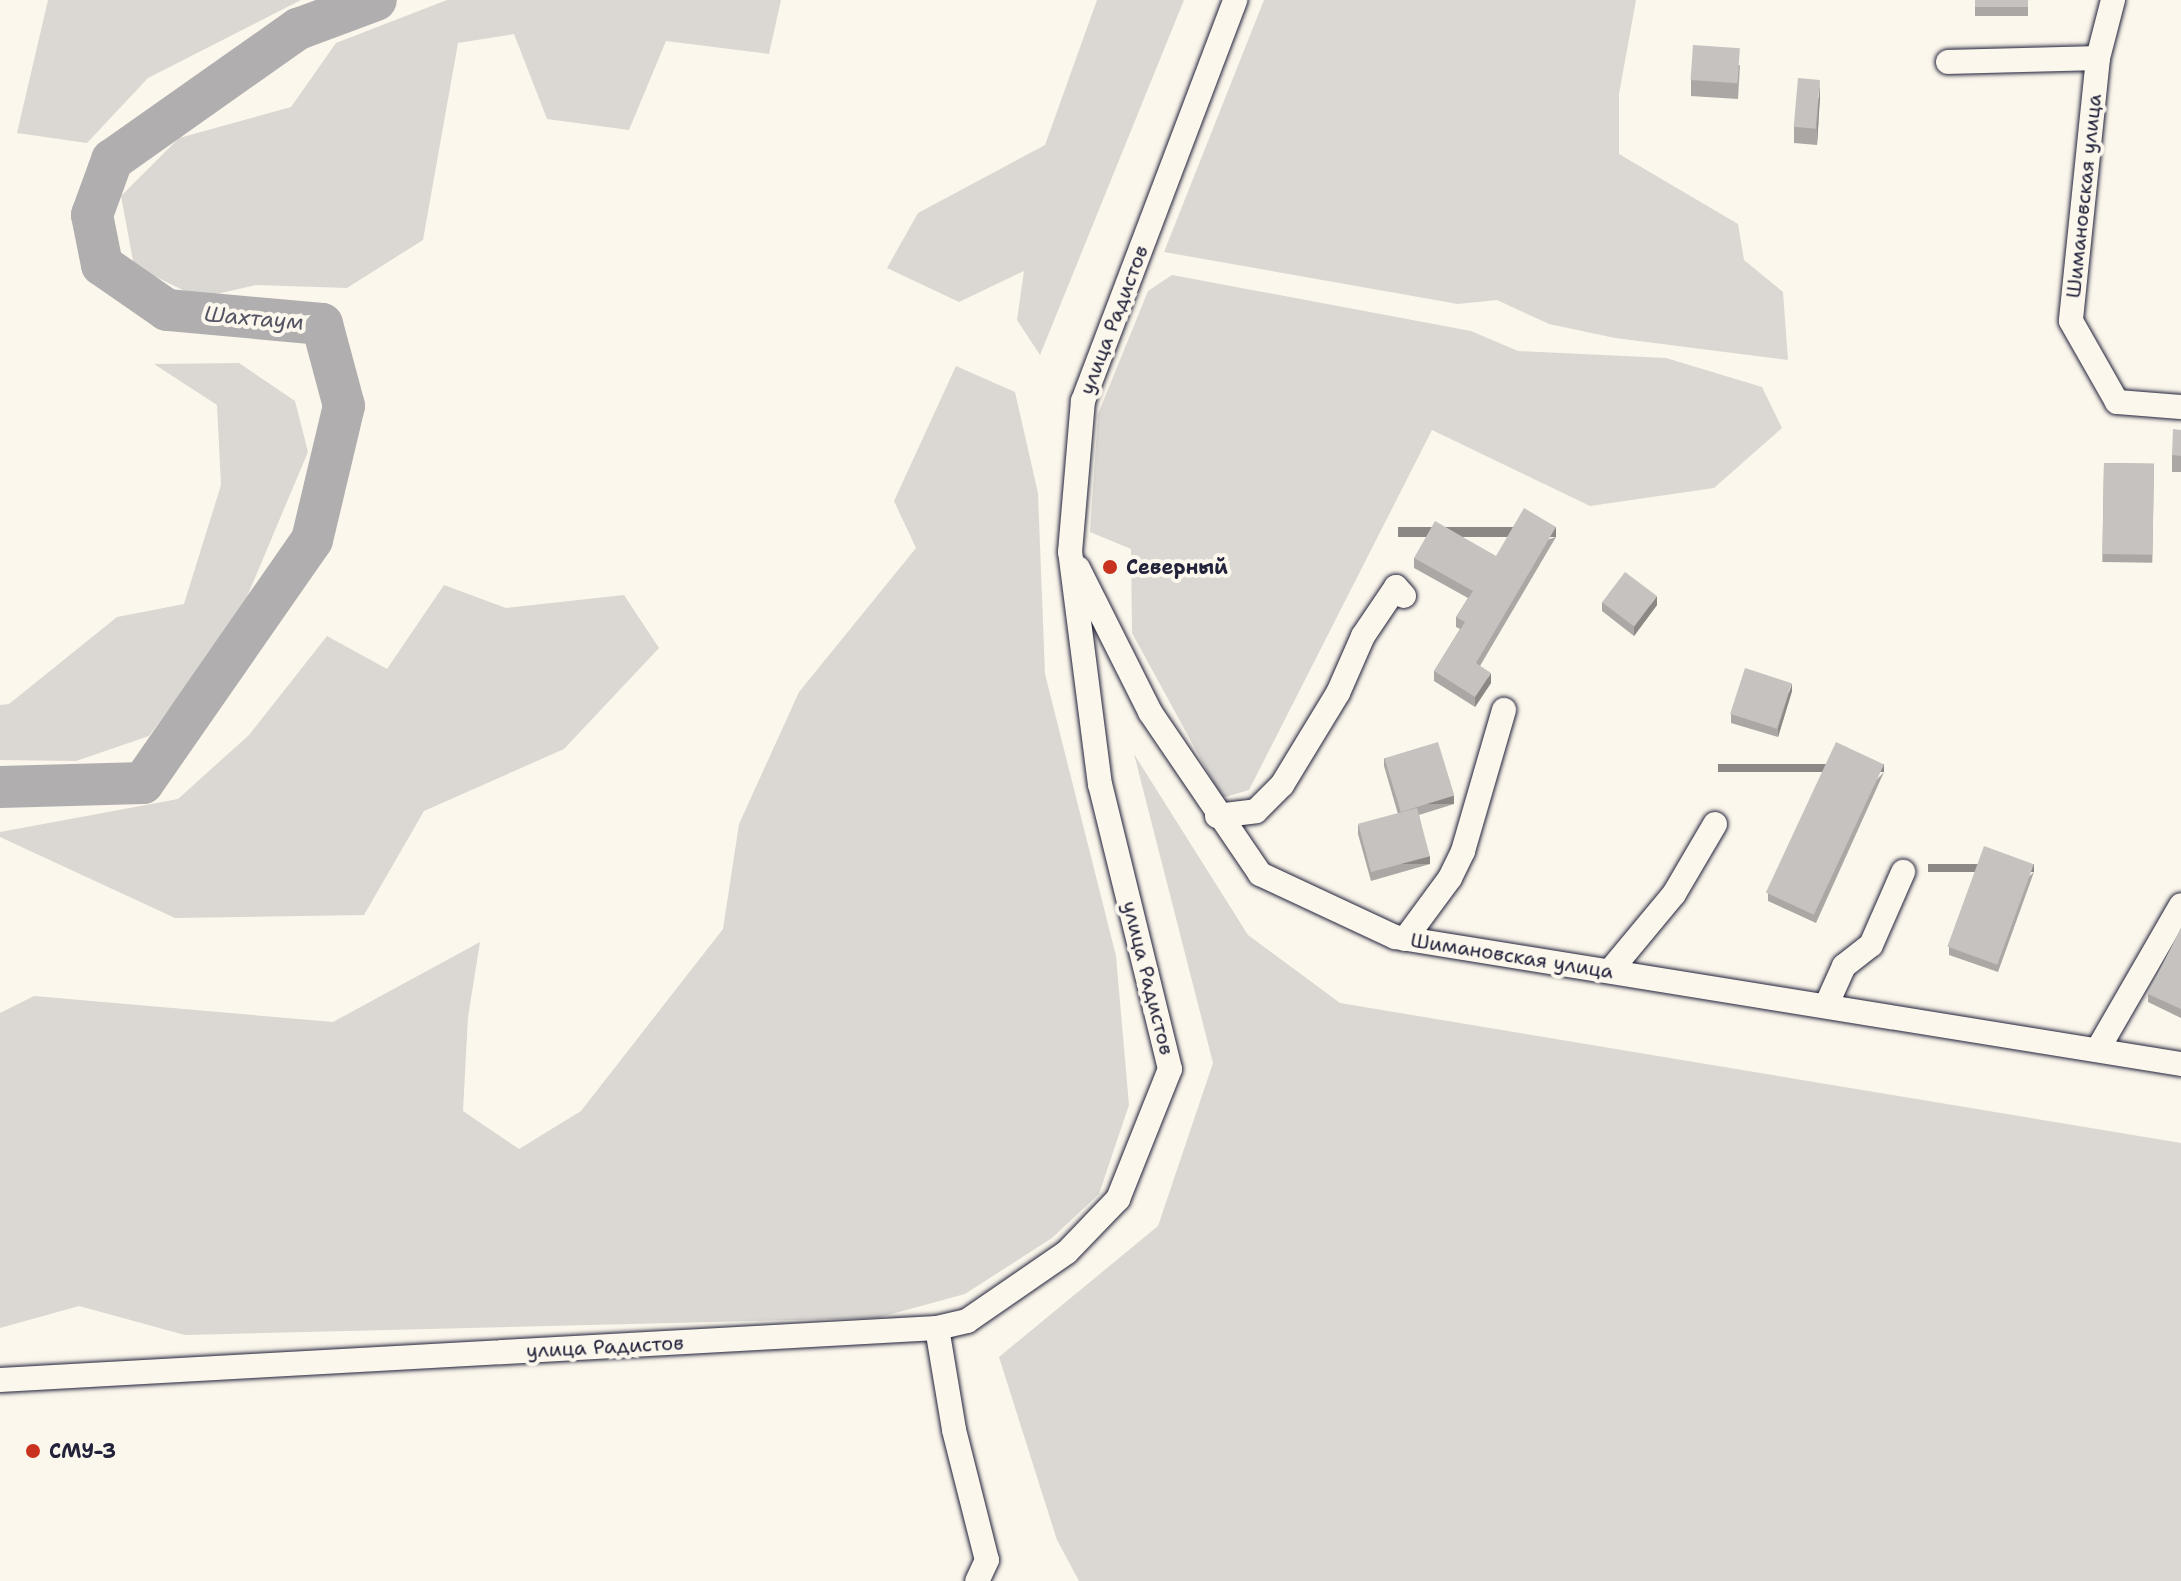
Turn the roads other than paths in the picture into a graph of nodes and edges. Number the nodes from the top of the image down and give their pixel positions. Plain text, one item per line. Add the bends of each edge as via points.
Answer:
1 (1235, 0) edge
2 (2113, 0) edge
3 (2098, 58) junction
4 (1948, 62) dead end
5 (2181, 407) edge
6 (1070, 552) junction
7 (1404, 596) dead end
8 (1504, 710) dead end
9 (1217, 816) junction
10 (1715, 824) dead end
11 (1903, 872) dead end
12 (2181, 905) edge
13 (1405, 939) junction
14 (1610, 971) junction
15 (1826, 1006) junction
16 (2098, 1049) junction
17 (2181, 1064) edge
18 (937, 1328) junction
19 (0, 1380) edge
20 (977, 1581) edge

1 - 6 street, улица Радистов via 1083,401
2 - 3 street
3 - 4 street
3 - 5 street, Шимановская улица via 2071,321 2117,402
6 - 9 street, Шимановская улица via 1150,712
6 - 18 street, улица Радистов via 1100,785 1170,1069 1118,1199 1067,1252 967,1321
7 - 9 street via 1396,587 1363,636 1338,693 1282,785 1256,811
8 - 13 street via 1463,851 1450,878
9 - 13 street, Шимановская улица via 1260,874
10 - 14 street via 1674,894
11 - 15 street via 1871,945 1844,966
12 - 16 street
13 - 14 street, Шимановская улица
14 - 15 street, Шимановская улица
15 - 16 street, Шимановская улица
16 - 17 street, Шимановская улица
18 - 19 street, улица Радистов
18 - 20 street via 954,1430 987,1560

